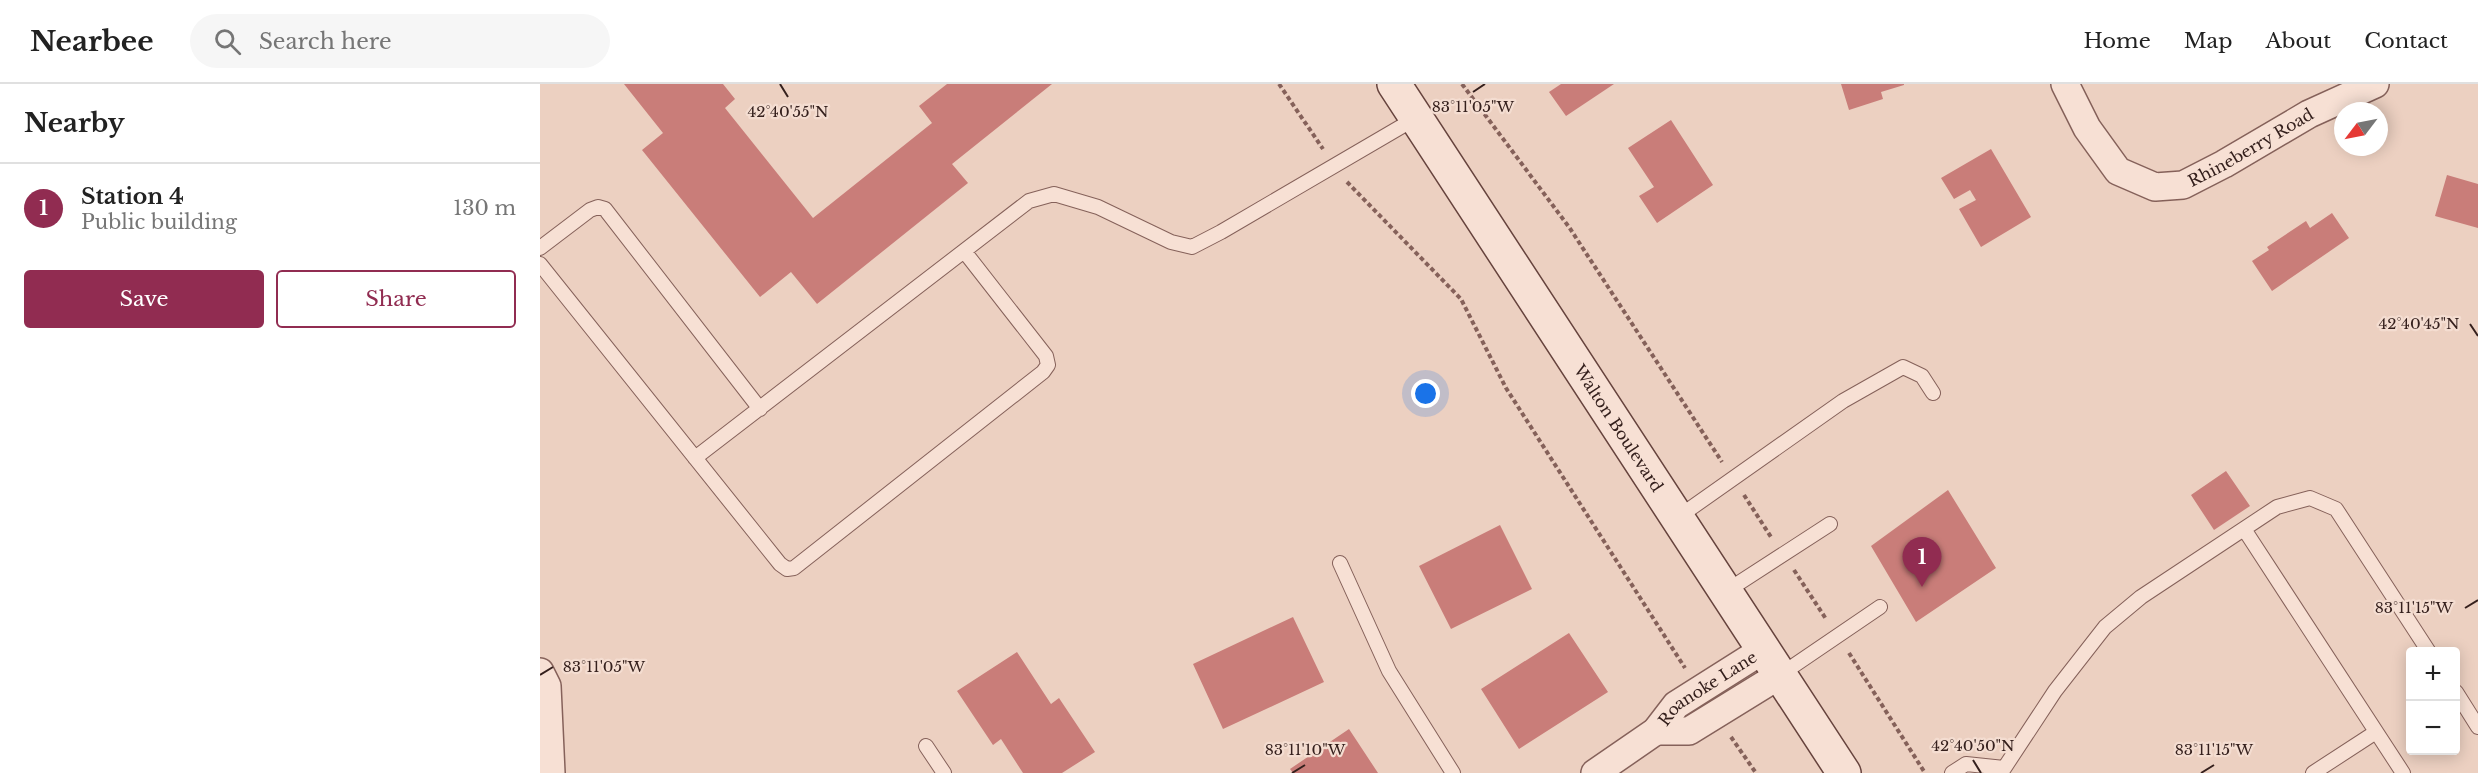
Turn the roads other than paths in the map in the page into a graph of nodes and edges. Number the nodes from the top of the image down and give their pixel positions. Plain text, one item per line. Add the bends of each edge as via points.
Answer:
1 (1394, 84) edge
2 (2065, 84) edge
3 (2375, 84) edge
4 (1416, 118) junction
5 (540, 248) edge
6 (964, 251) junction
7 (540, 264) edge
8 (1933, 393) dead end
9 (760, 409) junction
10 (695, 458) junction
11 (1677, 518) junction
12 (1830, 524) dead end
13 (2244, 530) junction
14 (1340, 563) dead end
15 (1725, 592) junction
16 (1880, 607) dead end
17 (2426, 647) edge
18 (1771, 663) junction
19 (540, 672) edge
20 (2460, 698) edge
21 (2478, 727) edge
22 (1656, 731) junction
23 (2376, 732) junction
24 (926, 746) dead end
25 (2004, 771) edge
26 (551, 773) edge
27 (944, 773) edge
28 (1453, 773) edge
29 (1595, 773) edge
30 (1844, 773) edge
31 (1952, 773) edge
32 (2313, 773) edge
33 (2403, 773) edge

1 - 4 main road, Walton Boulevard
2 - 3 street, Rhineberry Road via 2087,128 2118,171 2155,187 2183,184 2309,114
4 - 6 lane via 1192,246 1171,242 1098,207 1054,194 1029,201
4 - 11 main road, Walton Boulevard
5 - 9 lane via 591,210 605,209
6 - 9 lane
6 - 10 lane via 1046,356 1048,365 794,568 780,564
7 - 10 lane
8 - 11 lane via 1922,376 1903,367 1844,401
9 - 10 lane
11 - 15 main road, Walton Boulevard
12 - 15 lane
13 - 17 lane via 2277,507 2310,498 2336,509
13 - 23 lane
13 - 25 lane via 2141,597 2105,627 2055,691
14 - 28 lane via 1389,670
15 - 18 main road, Walton Boulevard
16 - 18 lane via 1837,635
18 - 22 street, Roanoke Lane via 1699,690 1676,705
18 - 22 street, Roanoke Lane via 1716,715 1689,731
18 - 30 main road, Walton Boulevard
19 - 26 street via 548,686
20 - 21 lane
22 - 29 street, Roanoke Lane
23 - 32 lane
23 - 33 lane
24 - 27 lane
25 - 31 lane via 1966,764

